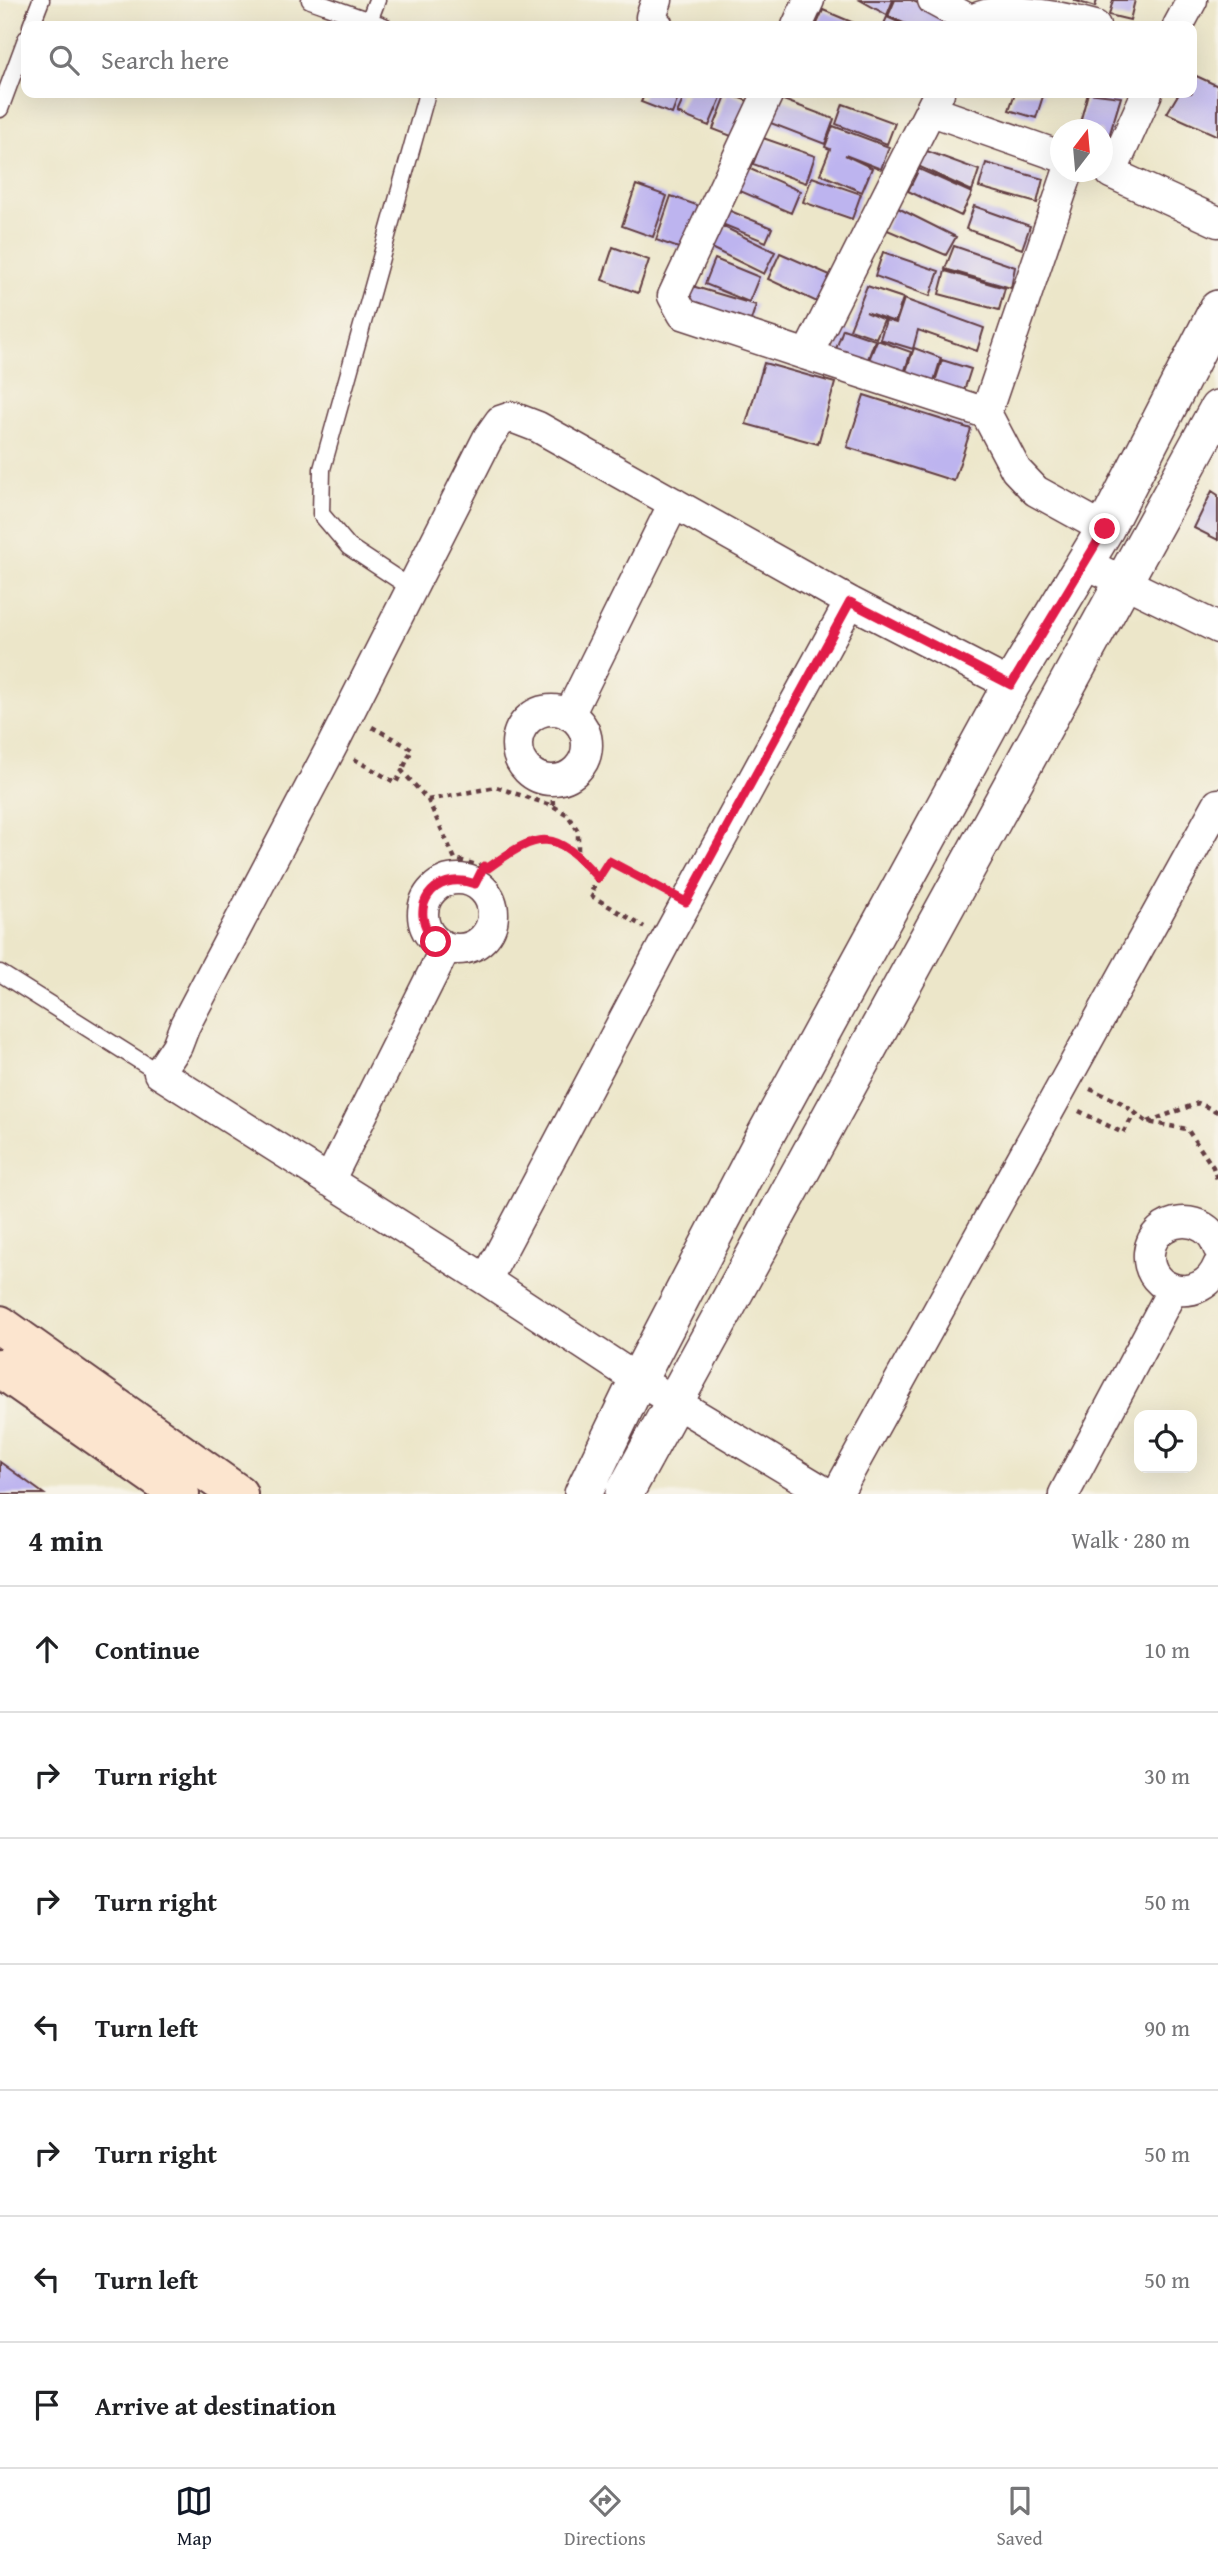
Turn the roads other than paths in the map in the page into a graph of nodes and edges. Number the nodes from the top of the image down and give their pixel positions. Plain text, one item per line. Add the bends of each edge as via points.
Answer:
1 (41, 0) edge
2 (310, 0) edge
3 (377, 0) edge
4 (657, 0) edge
5 (809, 0) edge
6 (933, 0) edge
7 (1192, 0) edge
8 (33, 21) edge
9 (368, 21) edge
10 (376, 21) edge
11 (652, 21) edge
12 (799, 21) edge
13 (966, 21) edge
14 (972, 21) edge
15 (1073, 21) edge
16 (1181, 21) edge
17 (21, 52) edge
18 (426, 98) edge
19 (766, 98) edge
20 (1144, 98) edge
21 (936, 102) edge
22 (0, 109) edge
23 (1050, 152) edge
24 (1113, 159) edge
25 (1113, 174) edge
26 (1065, 182) edge
27 (1218, 222) edge
28 (1218, 309) edge
29 (807, 355) junction
30 (1218, 409) edge
31 (986, 413) junction
32 (674, 503) junction
33 (1105, 529) junction
34 (1083, 562) junction
35 (1124, 582) junction
36 (411, 588) junction
37 (850, 602) junction
38 (1218, 628) edge
39 (1011, 685) junction
40 (569, 715) junction
41 (1218, 804) edge
42 (446, 947) junction
43 (0, 973) edge
44 (159, 1073) junction
45 (329, 1181) junction
46 (1218, 1247) edge
47 (1218, 1266) edge
48 (486, 1280) junction
49 (1173, 1289) junction
50 (0, 1325) edge
51 (0, 1368) edge
52 (638, 1380) junction
53 (674, 1401) junction
54 (180, 1494) edge
55 (238, 1494) edge
56 (583, 1494) edge
57 (624, 1494) edge
58 (828, 1494) edge
59 (837, 1494) edge
60 (1064, 1494) edge

1 - 8 lane
2 - 9 lane
3 - 10 lane
4 - 11 street
5 - 12 street
6 - 13 street
7 - 16 street
14 - 15 street via 988,9 1013,7
17 - 22 lane
18 - 36 lane via 322,469 321,514 349,547
19 - 29 street via 673,296 683,314
20 - 24 street
21 - 23 street
21 - 29 street
25 - 27 street
26 - 31 street
28 - 33 street
29 - 31 street
30 - 35 street
31 - 33 street via 1016,470 1036,491
32 - 36 street via 512,417 500,421 488,438
32 - 37 street
32 - 40 street
33 - 34 street
34 - 35 street
34 - 39 street
35 - 38 street
35 - 53 street
36 - 44 street via 177,1046
37 - 39 street
37 - 48 street
39 - 52 street
40 - 40 street via 547,710 526,721 520,730 518,753 523,764 552,793 586,754 584,731
41 - 59 street
42 - 42 street via 428,933 422,911 426,900 441,883 479,875 493,911 488,933 470,947
42 - 45 street
43 - 44 lane
44 - 45 street
45 - 48 street
46 - 49 street via 1211,1233 1191,1222 1179,1221 1159,1232 1149,1253 1150,1265
47 - 49 street via 1196,1289
48 - 52 street
49 - 60 street
50 - 55 main road
51 - 54 main road
52 - 53 street
52 - 56 street
53 - 57 street
53 - 58 street

